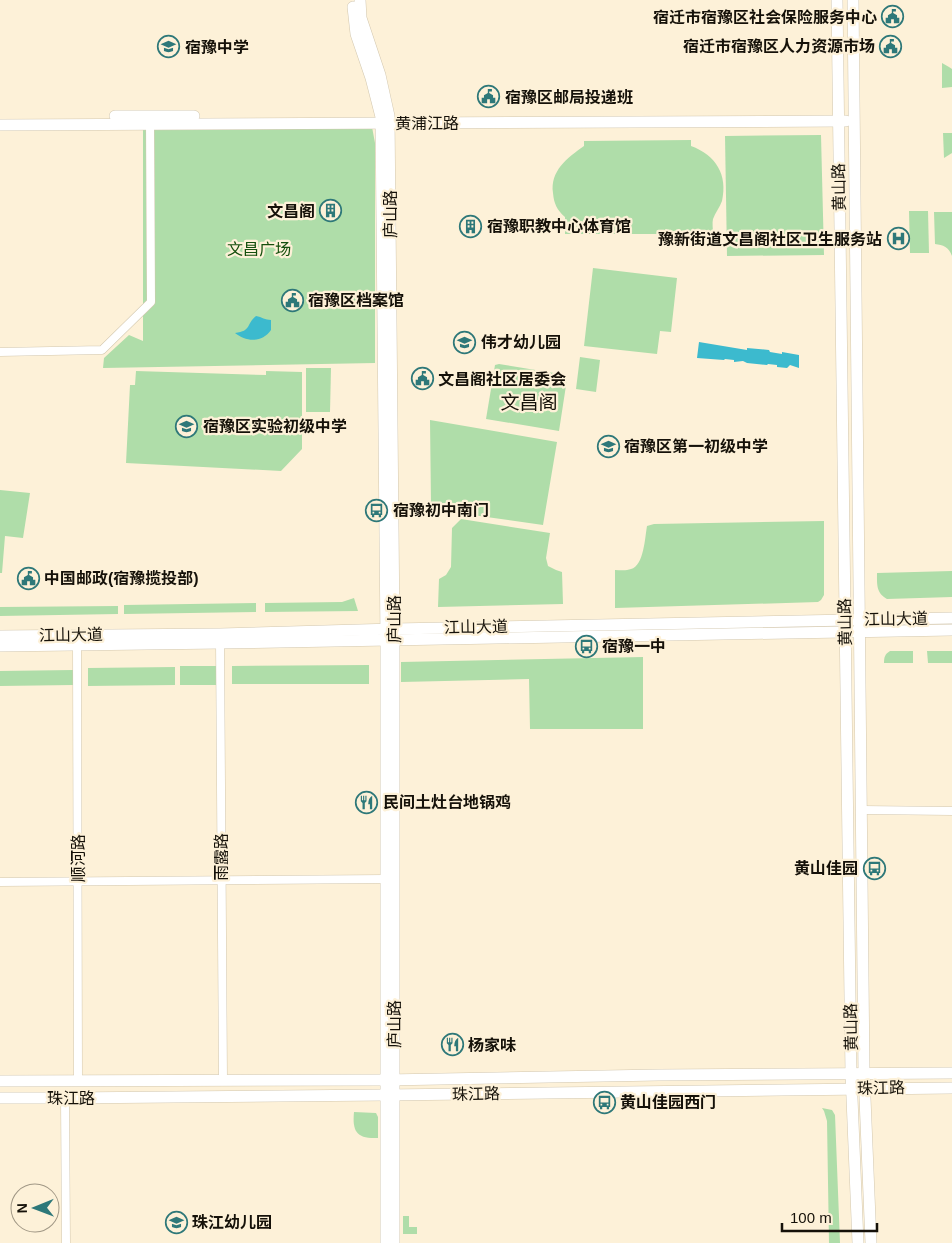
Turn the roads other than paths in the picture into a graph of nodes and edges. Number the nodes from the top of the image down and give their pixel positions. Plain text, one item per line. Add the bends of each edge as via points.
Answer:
1 (352, 0) edge
2 (360, 0) edge
3 (837, 0) edge
4 (853, 0) edge
5 (838, 117) junction
6 (854, 117) junction
7 (0, 119) edge
8 (150, 120) junction
9 (385, 120) junction
10 (0, 125) edge
11 (0, 352) edge
12 (952, 618) edge
13 (860, 625) junction
14 (845, 626) junction
15 (952, 630) edge
16 (390, 634) junction
17 (0, 636) edge
18 (220, 638) junction
19 (77, 640) junction
20 (0, 646) edge
21 (862, 810) junction
22 (952, 811) edge
23 (386, 879) junction
24 (222, 880) junction
25 (78, 881) junction
26 (0, 882) edge
27 (952, 1073) edge
28 (851, 1074) junction
29 (864, 1074) junction
30 (711, 1075) junction
31 (633, 1076) junction
32 (460, 1078) junction
33 (78, 1080) junction
34 (222, 1080) junction
35 (390, 1080) junction
36 (0, 1081) edge
37 (852, 1088) junction
38 (865, 1088) junction
39 (952, 1088) edge
40 (633, 1091) junction
41 (711, 1091) junction
42 (460, 1094) junction
43 (390, 1095) junction
44 (0, 1098) edge
45 (65, 1098) junction
46 (66, 1243) edge
47 (386, 1243) edge
48 (394, 1243) edge
49 (858, 1243) edge
50 (871, 1243) edge

1 - 9 street, 庐山路 via 356,34
2 - 9 street, 庐山路 via 361,18 380,75
3 - 5 street, 黄山路
4 - 6 street, 黄山路
5 - 6 street, 黄浦江路
5 - 9 street, 黄浦江路
5 - 14 street, 黄山路
6 - 13 street, 黄山路
7 - 8 street, 黄浦江路
8 - 9 street, 黄浦江路
8 - 10 street, 黄浦江路
8 - 11 street via 151,302 102,350
9 - 16 street, 庐山路 via 383,478
12 - 13 street, 江山大道
13 - 14 street, 江山大道
13 - 15 street, 江山大道
13 - 21 street, 黄山路
14 - 16 street, 江山大道
14 - 28 street, 黄山路
16 - 18 street, 江山大道
16 - 23 street, 庐山路
16 - 35 street, 庐山路
17 - 19 street, 江山大道
18 - 19 street, 江山大道
18 - 24 street, 雨露路
19 - 20 street, 江山大道
19 - 25 street, 顺河路
21 - 22 street
21 - 29 street, 黄山路
23 - 24 street
23 - 35 street, 庐山路
24 - 25 street
24 - 34 street, 雨露路
25 - 26 street
25 - 33 street, 顺河路
27 - 29 street, 珠江路
28 - 29 street, 珠江路
28 - 30 street, 珠江路
28 - 37 street, 黄山路
29 - 38 street, 黄山路
30 - 31 street, 珠江路
30 - 41 street
31 - 32 street, 珠江路
31 - 40 street
32 - 35 street, 珠江路
32 - 42 street
33 - 34 street, 珠江路
33 - 36 street, 珠江路
34 - 35 street, 珠江路
35 - 43 street, 庐山路
37 - 38 street, 珠江路
37 - 41 street, 珠江路
37 - 49 street, 黄山路
38 - 39 street, 珠江路
38 - 50 street, 黄山路
40 - 41 street, 珠江路
40 - 42 street, 珠江路
42 - 43 street, 珠江路
43 - 45 street, 珠江路
43 - 47 street, 庐山路
43 - 48 street, 庐山路
44 - 45 street, 珠江路
45 - 46 street

